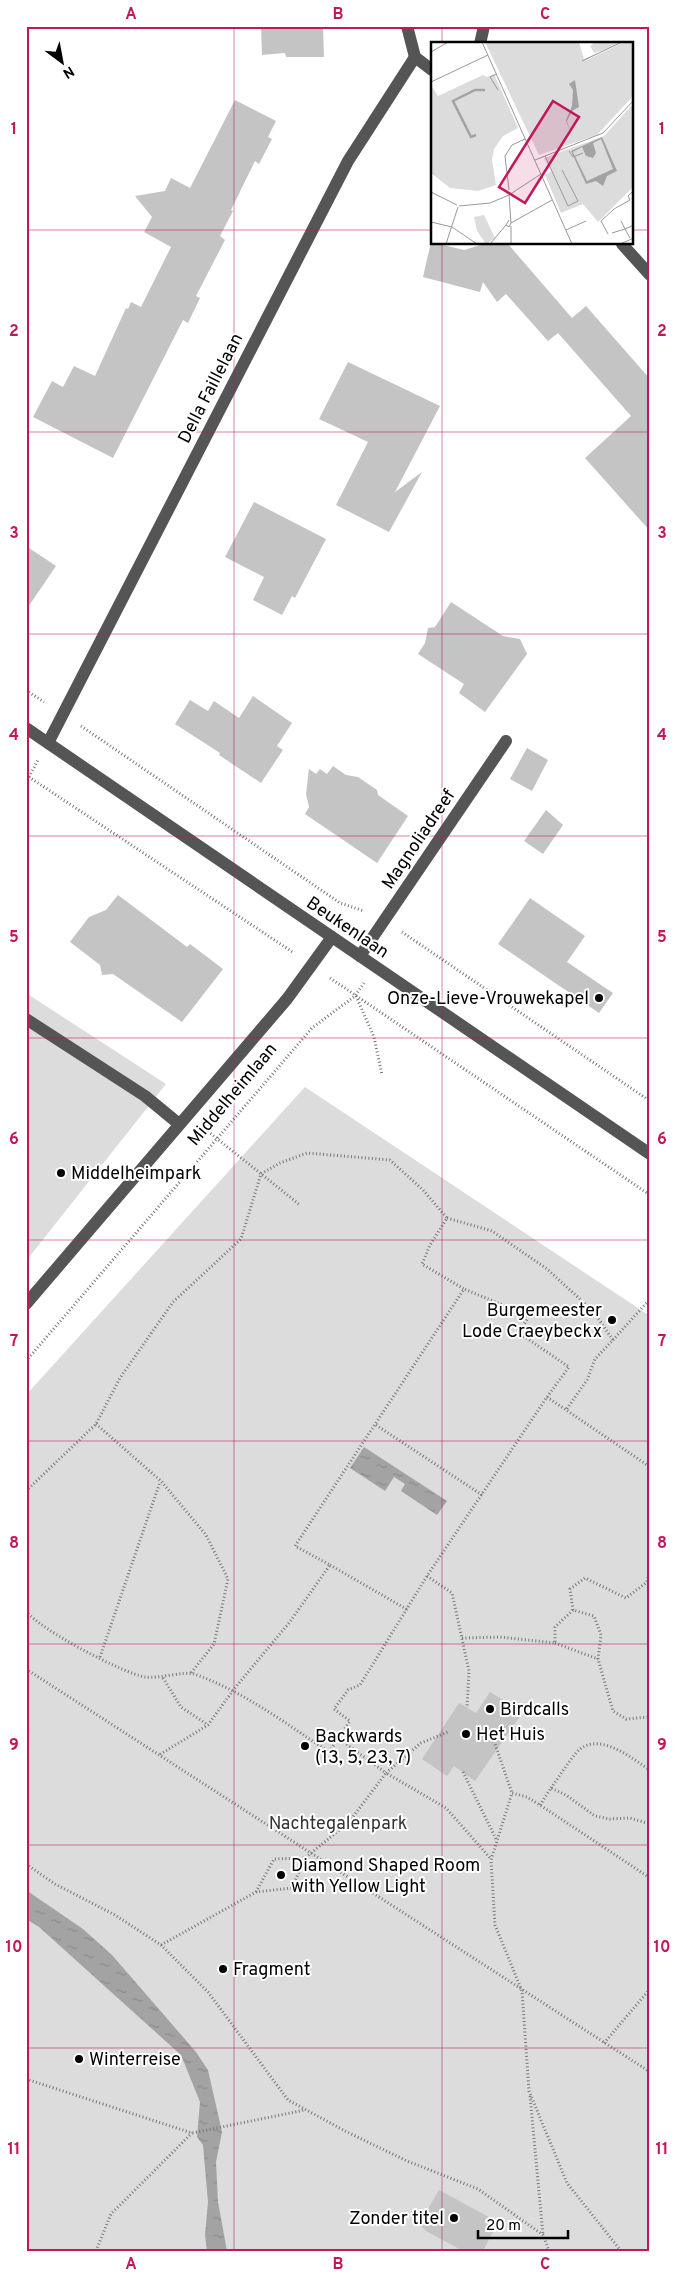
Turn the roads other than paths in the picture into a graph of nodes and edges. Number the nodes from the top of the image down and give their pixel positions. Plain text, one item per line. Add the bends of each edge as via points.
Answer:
1 (407, 26) edge
2 (484, 26) edge
3 (480, 42) edge
4 (415, 57) junction
5 (431, 69) edge
6 (623, 245) edge
7 (650, 276) edge
8 (26, 728) edge
9 (48, 742) junction
10 (506, 742) dead end
11 (332, 937) junction
12 (360, 956) junction
13 (26, 1019) edge
14 (183, 1119) junction
15 (650, 1154) edge
16 (26, 1304) edge

1 - 4 street
2 - 3 street
4 - 5 street
4 - 9 street, Della Faillelaan via 348,161
6 - 7 street
8 - 9 street, Beukenlaan
9 - 11 street, Beukenlaan
10 - 12 street, Magnoliadreef
11 - 12 street, Beukenlaan
11 - 14 street, Middelheimlaan via 287,999
12 - 15 street, Beukenlaan
13 - 14 street
14 - 16 street, Middelheimlaan

